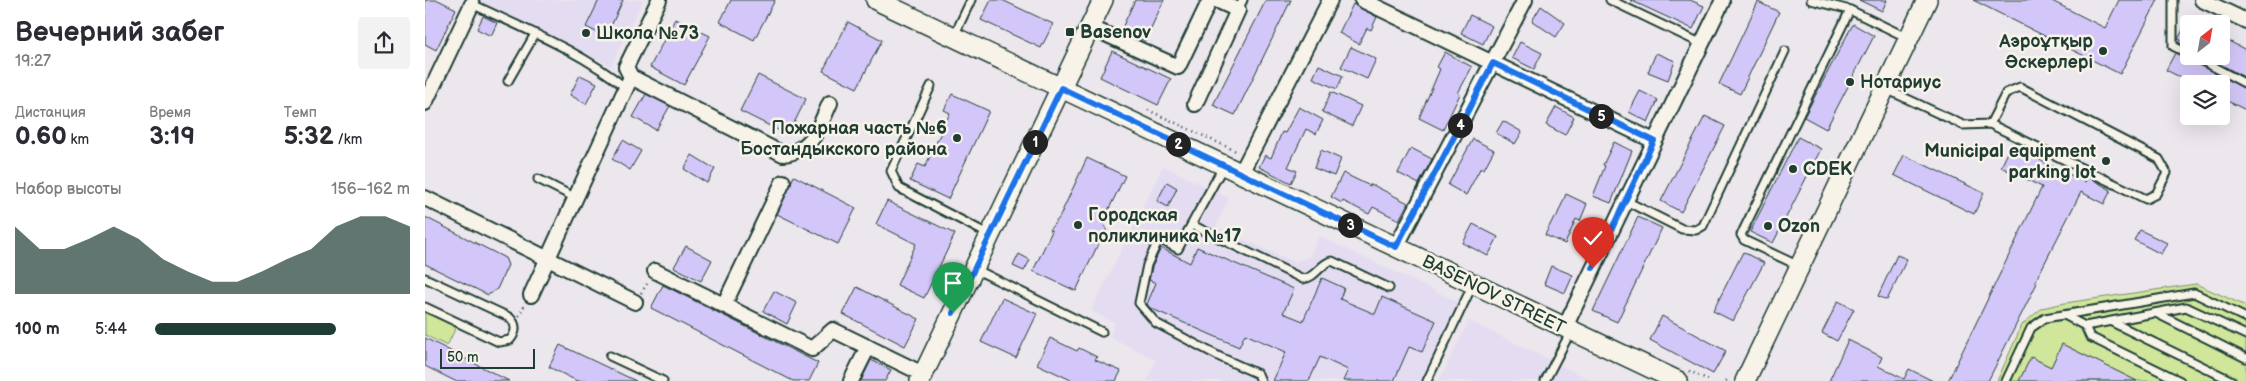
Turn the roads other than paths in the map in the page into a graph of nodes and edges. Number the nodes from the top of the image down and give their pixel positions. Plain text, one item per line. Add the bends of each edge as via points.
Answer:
1 (659, 0) edge
2 (876, 0) edge
3 (971, 0) edge
4 (1103, 0) edge
5 (1216, 0) edge
6 (1330, 0) edge
7 (1363, 0) edge
8 (1525, 0) edge
9 (1610, 0) edge
10 (1811, 0) edge
11 (1927, 0) edge
12 (2173, 0) edge
13 (2203, 0) edge
14 (1720, 1) edge
15 (472, 4) joint
16 (1240, 5) edge
17 (1850, 10) junction
18 (2246, 21) edge
19 (1091, 27) junction
20 (535, 34) junction
21 (953, 37) junction
22 (1909, 38) junction
23 (1702, 44) junction
24 (2180, 50) edge
25 (1785, 51) dead end
26 (1493, 63) junction
27 (2210, 65) edge
28 (508, 81) dead end
29 (629, 82) junction
30 (2246, 84) edge
31 (931, 86) dead end
32 (1061, 88) junction
33 (1885, 89) junction
34 (427, 96) edge
35 (830, 103) dead end
36 (1195, 104) dead end
37 (1990, 124) junction
38 (1654, 141) junction
39 (1238, 165) junction
40 (538, 179) dead end
41 (783, 182) dead end
42 (425, 198) edge
43 (576, 198) junction
44 (1626, 200) junction
45 (1192, 225) junction
46 (991, 235) junction
47 (1396, 247) junction
48 (549, 258) junction
49 (1800, 267) junction
50 (974, 269) junction
51 (655, 271) road end
52 (425, 278) edge
53 (1473, 284) junction
54 (1389, 288) dead end
55 (531, 295) road end
56 (635, 302) road end
57 (725, 305) junction
58 (425, 307) edge
59 (2155, 313) junction
60 (2064, 315) junction
61 (2246, 318) edge
62 (2111, 322) junction
63 (2085, 326) junction
64 (1568, 329) junction
65 (1102, 332) dead end
66 (2246, 335) edge
67 (869, 347) junction
68 (610, 356) dead end
69 (2246, 358) edge
70 (922, 377) edge
71 (663, 381) edge
72 (851, 381) edge
73 (1261, 381) edge
74 (1427, 381) edge
75 (1545, 381) edge
76 (1678, 381) edge
77 (1733, 381) edge
78 (2006, 381) edge
79 (2180, 381) edge
80 (2232, 381) edge

1 - 29 street via 626,67
2 - 21 street, BASENOV STREET
3 - 21 lane
4 - 19 street
5 - 16 street
5 - 19 street via 1178,67
6 - 39 street
7 - 26 street
8 - 26 street
9 - 23 lane
10 - 17 lane
11 - 22 street
12 - 24 lane via 2173,46
13 - 18 street
14 - 23 street
15 - 20 lane
15 - 34 street
16 - 36 street
17 - 22 lane
17 - 49 lane via 1741,235 1744,240
19 - 32 street
20 - 28 lane
20 - 29 lane via 613,77
21 - 32 street, BASENOV STREET
22 - 33 street
23 - 38 street
25 - 44 lane via 1703,226 1696,230 1682,229
26 - 38 street
26 - 47 street
27 - 30 lane
29 - 35 street via 783,154 798,152 805,146 815,135
29 - 43 street
31 - 46 lane via 891,171 899,188
32 - 39 street, BASENOV STREET
32 - 46 street
33 - 37 lane via 1963,125
33 - 49 street
37 - 37 lane via 2146,199 2156,194 2167,173 2159,159 2019,87 2005,93
38 - 44 street
39 - 45 lane
39 - 47 street, BASENOV STREET
40 - 43 lane
41 - 57 street
42 - 48 street
43 - 48 street
44 - 64 street
45 - 54 lane via 1303,279 1332,261
45 - 73 lane via 1178,249 1159,239 1147,266 1139,302 1156,323 1258,374
46 - 50 street
47 - 53 street, BASENOV STREET
48 - 55 street
48 - 56 street
49 - 77 street
50 - 65 lane
50 - 70 street
51 - 57 street
52 - 58 lane via 509,318 514,324 514,335 499,342
53 - 64 street, BASENOV STREET
53 - 74 lane
57 - 67 street via 812,349 833,330
59 - 62 lane
59 - 66 lane via 2187,307
59 - 69 lane
60 - 61 lane via 2194,293
60 - 63 lane
60 - 78 lane via 2045,318 2031,328
62 - 63 lane
62 - 80 lane
63 - 79 lane via 2090,337
64 - 75 lane
64 - 76 street, BASENOV STREET
67 - 70 street
67 - 72 street
68 - 71 lane

